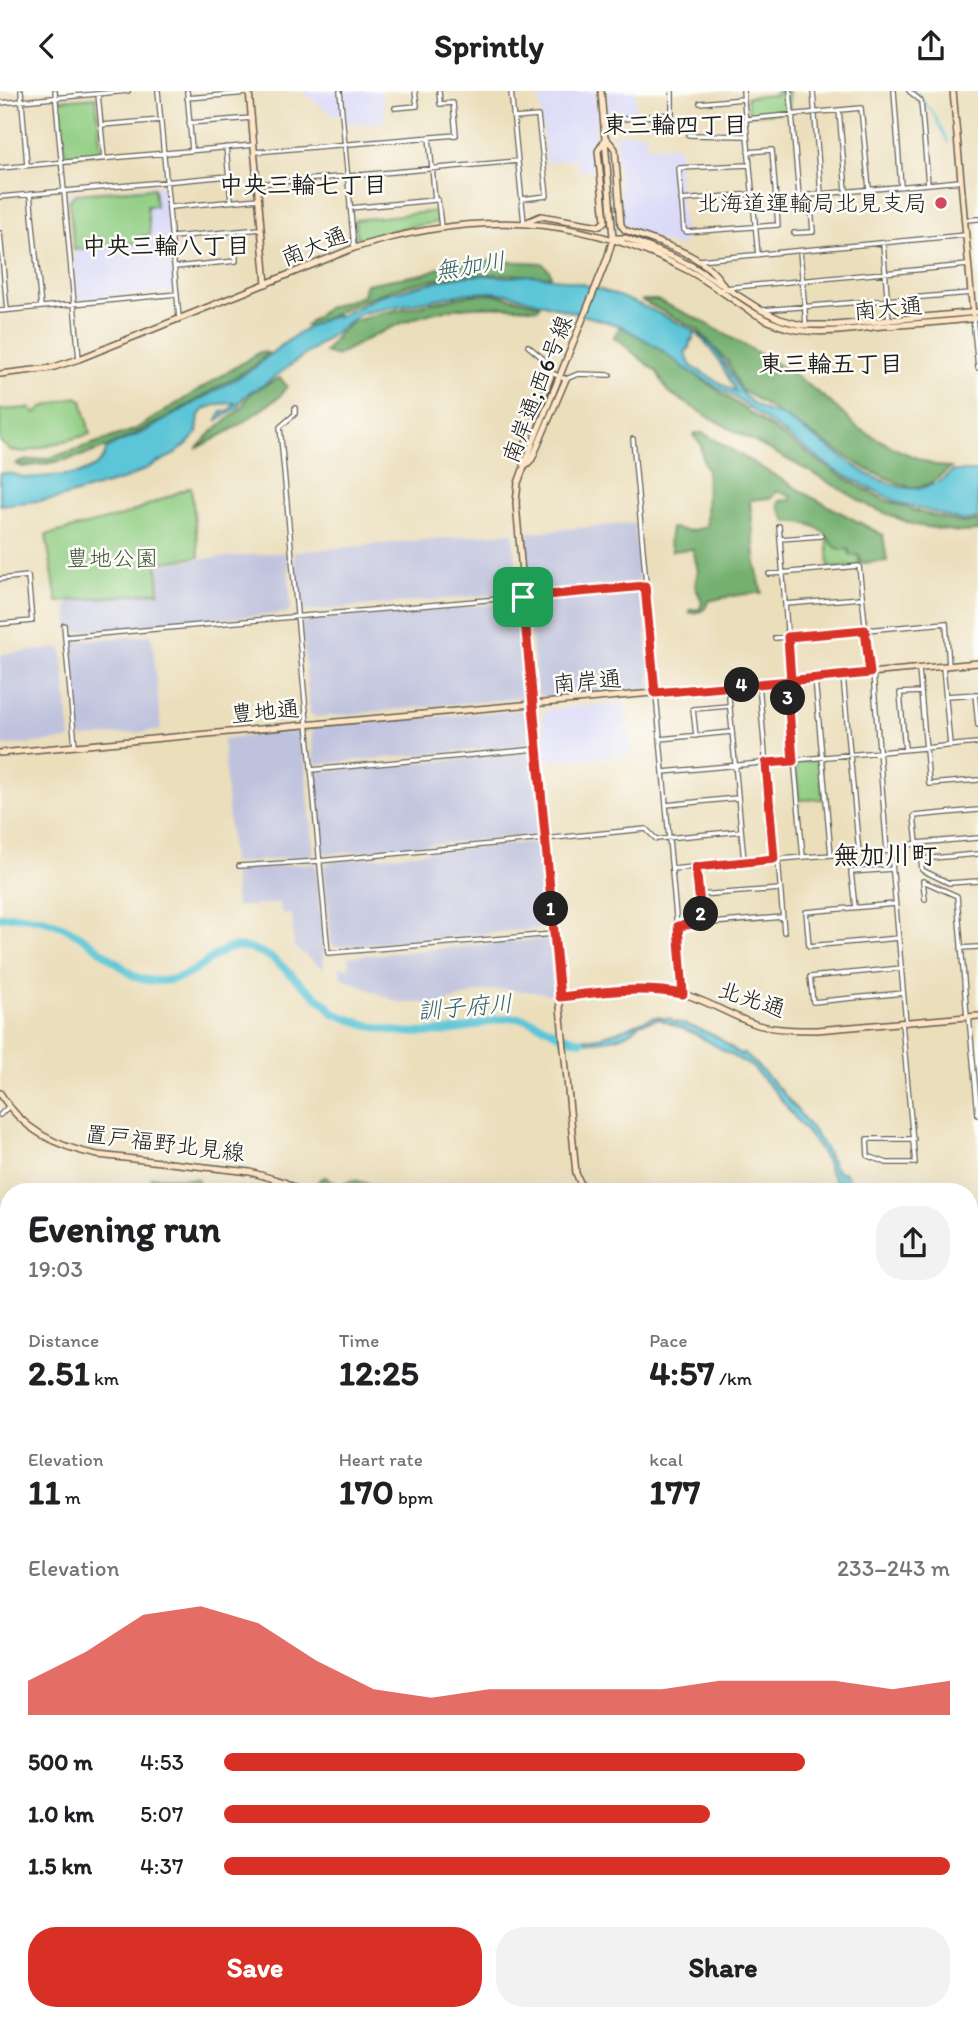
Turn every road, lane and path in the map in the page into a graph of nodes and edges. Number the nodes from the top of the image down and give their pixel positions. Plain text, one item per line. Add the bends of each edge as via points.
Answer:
1 (21, 91) edge
2 (55, 91) edge
3 (128, 91) edge
4 (158, 91) edge
5 (187, 91) edge
6 (340, 91) edge
7 (415, 91) edge
8 (439, 91) edge
9 (511, 91) edge
10 (601, 91) edge
11 (672, 91) edge
12 (743, 91) edge
13 (790, 91) edge
14 (813, 91) edge
15 (894, 91) edge
16 (909, 91) edge
17 (953, 91) edge
18 (249, 92) edge
19 (89, 93) edge
20 (98, 94) junction
21 (55, 98) junction
22 (187, 98) junction
23 (744, 99) junction
24 (22, 101) junction
25 (0, 103) edge
26 (700, 103) dead end
27 (395, 108) dead end
28 (839, 110) junction
29 (814, 112) junction
30 (792, 114) junction
31 (252, 118) junction
32 (514, 118) junction
33 (746, 119) junction
34 (161, 120) junction
35 (604, 121) junction
36 (190, 123) junction
37 (102, 125) junction
38 (689, 135) dead end
39 (747, 136) junction
40 (429, 137) junction
41 (606, 138) junction
42 (254, 145) junction
43 (345, 145) junction
44 (226, 147) junction
45 (192, 150) junction
46 (255, 152) junction
47 (748, 152) junction
48 (164, 153) junction
49 (104, 158) junction
50 (518, 161) junction
51 (61, 162) junction
52 (27, 165) junction
53 (749, 165) junction
54 (0, 168) edge
55 (432, 169) junction
56 (229, 176) junction
57 (348, 176) junction
58 (961, 181) junction
59 (167, 182) junction
60 (258, 184) junction
61 (928, 184) junction
62 (901, 187) junction
63 (869, 189) junction
64 (64, 191) junction
65 (846, 191) junction
66 (30, 194) junction
67 (752, 194) junction
68 (821, 194) junction
69 (810, 195) junction
70 (0, 197) edge
71 (259, 199) junction
72 (522, 199) junction
73 (435, 200) junction
74 (681, 200) junction
75 (231, 202) junction
76 (170, 208) junction
77 (350, 208) junction
78 (978, 219) edge
79 (964, 220) junction
80 (524, 223) junction
81 (441, 227) junction
82 (755, 227) junction
83 (262, 229) junction
84 (234, 232) junction
85 (0, 233) edge
86 (794, 233) dead end
87 (966, 235) junction
88 (172, 237) junction
89 (613, 238) junction
90 (883, 243) junction
91 (354, 248) junction
92 (800, 251) junction
93 (758, 255) junction
94 (698, 260) junction
95 (968, 265) junction
96 (175, 267) junction
97 (885, 274) junction
98 (803, 281) junction
99 (267, 284) junction
100 (722, 289) junction
101 (971, 293) junction
102 (177, 294) junction
103 (887, 301) junction
104 (74, 304) junction
105 (41, 307) junction
106 (805, 308) junction
107 (7, 310) junction
108 (761, 310) junction
109 (0, 311) edge
110 (975, 315) edge
111 (179, 318) junction
112 (889, 323) junction
113 (806, 328) junction
114 (528, 345) dead end
115 (977, 353) edge
116 (79, 359) junction
117 (978, 368) edge
118 (0, 374) edge
119 (554, 374) joint
120 (610, 375) dead end
121 (565, 378) joint
122 (295, 408) dead end
123 (633, 439) dead end
124 (524, 467) junction
125 (779, 526) dead end
126 (821, 536) dead end
127 (780, 539) junction
128 (782, 572) junction
129 (769, 574) dead end
130 (0, 579) edge
131 (645, 586) junction
132 (523, 597) junction
133 (862, 598) junction
134 (785, 604) junction
135 (297, 617) junction
136 (0, 624) edge
137 (64, 625) dead end
138 (865, 630) junction
139 (65, 637) junction
140 (788, 637) junction
141 (775, 638) dead end
142 (978, 663) edge
143 (946, 666) junction
144 (919, 669) junction
145 (871, 673) junction
146 (843, 676) junction
147 (815, 679) junction
148 (789, 681) junction
149 (759, 684) junction
150 (728, 687) junction
151 (921, 692) junction
152 (655, 693) junction
153 (977, 694) edge
154 (946, 697) junction
155 (533, 704) junction
156 (730, 706) junction
157 (307, 725) junction
158 (978, 725) edge
159 (732, 732) junction
160 (696, 736) junction
161 (660, 739) junction
162 (978, 743) edge
163 (75, 746) junction
164 (950, 746) junction
165 (926, 748) junction
166 (537, 749) junction
167 (905, 750) junction
168 (0, 753) edge
169 (879, 753) junction
170 (850, 755) junction
171 (822, 758) junction
172 (793, 761) junction
173 (766, 763) junction
174 (735, 765) junction
175 (311, 769) junction
176 (663, 772) junction
177 (978, 780) edge
178 (738, 798) junction
179 (666, 804) junction
180 (978, 810) edge
181 (741, 831) junction
182 (546, 838) junction
183 (669, 838) junction
184 (978, 838) edge
185 (917, 843) junction
186 (889, 851) junction
187 (859, 853) junction
188 (978, 854) edge
189 (831, 855) junction
190 (803, 857) junction
191 (776, 859) junction
192 (319, 861) junction
193 (744, 861) junction
194 (239, 866) dead end
195 (696, 867) junction
196 (672, 869) junction
197 (893, 869) junction
198 (978, 881) edge
199 (780, 889) junction
200 (699, 895) junction
201 (925, 899) dead end
202 (895, 904) junction
203 (855, 907) junction
204 (782, 916) junction
205 (702, 923) junction
206 (678, 926) junction
207 (784, 932) dead end
208 (553, 934) junction
209 (899, 938) junction
210 (978, 947) edge
211 (961, 948) junction
212 (901, 968) junction
213 (903, 993) junction
214 (683, 994) junction
215 (560, 997) junction
216 (978, 1016) edge
217 (968, 1017) junction
218 (904, 1023) junction
219 (0, 1093) edge
220 (977, 1095) edge
221 (8, 1107) junction
222 (0, 1115) edge
223 (978, 1115) edge
224 (914, 1139) junction
225 (286, 1183) edge
226 (580, 1183) edge

1 - 24 street
2 - 21 street
3 - 20 street
4 - 34 street
5 - 22 street
6 - 43 street
7 - 27 street via 417,106
8 - 40 street via 440,104 453,103 456,135
9 - 32 street
10 - 35 street, 南岸通;西6号線
11 - 35 street via 672,114
12 - 23 street
13 - 30 street
14 - 29 street
15 - 62 street
16 - 61 street via 921,101
17 - 58 street
18 - 22 street
18 - 31 street
19 - 20 street
19 - 21 street
20 - 37 street
21 - 24 street
21 - 51 street
22 - 36 street
23 - 26 street
23 - 33 street
24 - 25 street
24 - 52 street
28 - 29 street
28 - 63 street via 861,107
28 - 65 street
29 - 30 street
29 - 68 street
30 - 33 street
30 - 69 street via 799,196
31 - 36 street
31 - 42 street
32 - 50 street
32 - 72 street via 538,116 547,196
33 - 39 street
34 - 37 street
34 - 48 street
35 - 41 street, 南岸通;西6号線
36 - 45 street
37 - 49 street
38 - 39 street
39 - 47 street
40 - 43 street
40 - 55 street
41 - 80 street via 598,151 605,221 600,226 541,216
41 - 89 street, 南岸通;西6号線
41 - 94 street via 615,149 621,225
42 - 44 street
42 - 46 street
43 - 46 street
43 - 57 street
44 - 45 street
44 - 56 street
45 - 48 street
46 - 60 street
47 - 53 street
47 - 82 street via 772,150 778,225
48 - 49 street
48 - 59 street
49 - 51 street
50 - 55 street
50 - 72 street
51 - 52 street
51 - 64 street
52 - 54 street
53 - 67 street
53 - 74 street via 679,168
55 - 57 street
55 - 73 street
56 - 59 street
56 - 75 street
57 - 60 street
57 - 77 street
58 - 61 street
58 - 79 street
59 - 64 street
59 - 76 street
60 - 71 street
61 - 62 street
62 - 63 street
63 - 65 street
64 - 66 street
64 - 104 street
65 - 68 street
66 - 70 street
66 - 105 street
67 - 74 street
67 - 82 street
68 - 69 street
69 - 86 street via 813,232
71 - 75 street
71 - 83 street
72 - 80 street
73 - 77 street
73 - 81 street
74 - 82 street via 687,232
75 - 76 street
76 - 88 street
77 - 91 street
78 - 79 street
79 - 87 street
80 - 81 street, 南大通
80 - 89 street, 南大通
81 - 91 street, 南大通
82 - 93 street
83 - 84 street
83 - 99 street
84 - 88 street
84 - 96 street via 236,261
85 - 107 street
87 - 90 street
87 - 95 street
88 - 96 street
89 - 100 street, 南大通 via 626,238 692,266
89 - 124 street, 南岸通;西6号線
90 - 92 street
90 - 97 street
91 - 99 street, 南大通
92 - 93 street
92 - 98 street
93 - 94 street
94 - 100 street via 716,272
95 - 97 street
95 - 101 street
96 - 102 street
97 - 98 street
97 - 103 street
98 - 100 street
98 - 106 street
99 - 111 street, 南大通
100 - 108 street, 南大通
100 - 113 street, 南大通 via 771,322
101 - 103 street
101 - 110 street
102 - 104 street
102 - 111 street
103 - 106 street
103 - 112 street
104 - 105 street
104 - 116 street
105 - 107 street
106 - 108 street
106 - 113 street
107 - 109 street
108 - 113 street, 南大通
110 - 112 street, 南大通
110 - 115 street
111 - 116 street, 南大通
112 - 113 street, 南大通
114 - 119 street
115 - 117 street
116 - 118 street, 南大通 via 51,368
119 - 124 street via 521,456
120 - 121 street
121 - 124 street via 533,459
122 - 135 street via 295,414 280,428
123 - 131 street
124 - 132 street, 南岸通;西6号線 via 516,503
125 - 127 street
126 - 127 street
127 - 128 street
128 - 129 street
128 - 133 street via 859,565
128 - 134 street
130 - 136 street via 28,576 32,621
131 - 132 street
131 - 152 street
132 - 135 street
132 - 155 street, 南岸通;西6号線
133 - 134 street
133 - 138 street
134 - 140 street
135 - 139 street
135 - 157 street
137 - 139 street
138 - 140 street
138 - 143 street via 946,623
138 - 145 street
139 - 163 street
140 - 141 street
140 - 148 street
142 - 143 street, 南岸通
143 - 144 street, 南岸通
143 - 154 street
144 - 145 street, 南岸通
144 - 151 street
145 - 146 street, 南岸通
145 - 169 street
146 - 147 street, 南岸通
146 - 170 street
147 - 148 street, 南岸通
147 - 171 street
148 - 149 street, 南岸通
148 - 172 street
149 - 150 street, 南岸通
149 - 173 street
150 - 152 street, 南岸通
150 - 156 street
151 - 165 street
151 - 167 street via 900,694
152 - 155 street, 南岸通
152 - 161 street
153 - 154 street
153 - 158 street
154 - 164 street
155 - 157 street, 豊地通
155 - 166 street
156 - 159 street
156 - 160 street via 693,709
157 - 163 street, 豊地通
157 - 175 street
159 - 160 street
159 - 174 street
160 - 161 street
161 - 176 street
162 - 164 street
163 - 168 street, 豊地通
164 - 165 street
165 - 167 street
165 - 177 street via 929,784
166 - 175 street
166 - 182 street
167 - 169 street
169 - 170 street
169 - 186 street
170 - 171 street
170 - 187 street
171 - 172 street
171 - 189 street
172 - 173 street
172 - 190 street
173 - 174 street
173 - 191 street
174 - 176 street
174 - 178 street
175 - 192 street
176 - 179 street
178 - 179 street
178 - 181 street
179 - 183 street
180 - 185 street via 914,816
181 - 183 street
181 - 193 street
182 - 183 street via 646,829 656,839
182 - 192 street
182 - 208 street
183 - 196 street
184 - 185 street
185 - 186 street
186 - 187 street
186 - 197 street
187 - 189 street
188 - 198 street via 921,859 922,870 949,883
189 - 190 street
190 - 191 street
191 - 193 street
191 - 199 street
192 - 194 street
192 - 208 street via 328,953
193 - 195 street
195 - 196 street
195 - 200 street
196 - 206 street
197 - 202 street
197 - 203 street via 851,872
199 - 200 street
199 - 204 street
200 - 205 street
201 - 211 street via 923,881 957,896
202 - 203 street
202 - 209 street
203 - 209 street via 806,912 809,946
204 - 205 street
204 - 207 street
205 - 206 street
206 - 214 street
208 - 215 street
209 - 212 street
210 - 211 street
211 - 217 street
212 - 213 street
212 - 213 street via 810,977 813,1002
213 - 218 street
214 - 215 street, 北光通 via 644,989
214 - 218 street, 北光通 via 758,1025 790,1030
215 - 226 street
216 - 217 street, 北光通
217 - 218 street, 北光通
217 - 220 street
218 - 224 street
219 - 221 street, 置戸福野北見線
220 - 223 street
221 - 222 street
221 - 225 street, 置戸福野北見線 via 32,1130 76,1151 250,1172
224 - 224 street via 867,1139 869,1156 887,1163 915,1163

